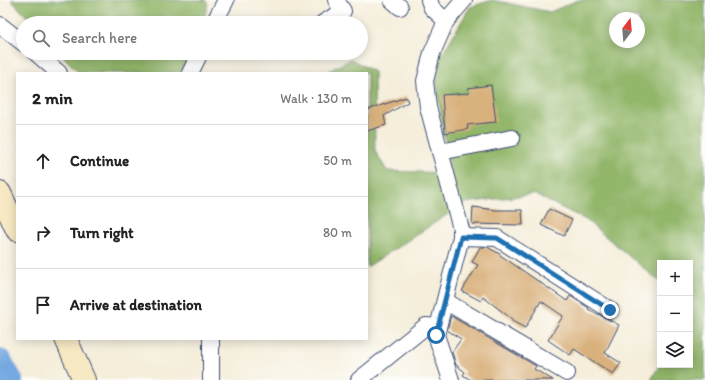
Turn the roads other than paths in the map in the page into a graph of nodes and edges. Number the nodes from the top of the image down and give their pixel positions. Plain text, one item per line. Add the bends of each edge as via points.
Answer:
1 (226, 0) edge
2 (336, 0) edge
3 (429, 0) edge
4 (464, 0) edge
5 (218, 16) edge
6 (334, 16) edge
7 (446, 21) junction
8 (0, 25) edge
9 (16, 38) edge
10 (44, 60) edge
11 (196, 60) edge
12 (58, 72) edge
13 (190, 72) edge
14 (512, 138) dead end
15 (440, 152) junction
16 (0, 193) edge
17 (16, 228) edge
18 (461, 237) junction
19 (444, 301) junction
20 (610, 310) dead end
21 (438, 327) junction
22 (66, 340) edge
23 (211, 340) edge
24 (567, 373) dead end
25 (84, 380) edge
26 (211, 380) edge
27 (359, 380) edge
28 (452, 380) edge

1 - 5 street
2 - 6 street via 342,11
3 - 7 street via 432,8
4 - 7 street
7 - 15 street via 432,53 425,81 428,107
8 - 9 street
10 - 12 street
11 - 13 street
14 - 15 street
15 - 18 street
16 - 17 street
18 - 19 street
18 - 20 street via 497,238
19 - 21 street
19 - 24 street
21 - 27 street via 426,326
21 - 28 street via 436,335
22 - 25 street
23 - 26 street

